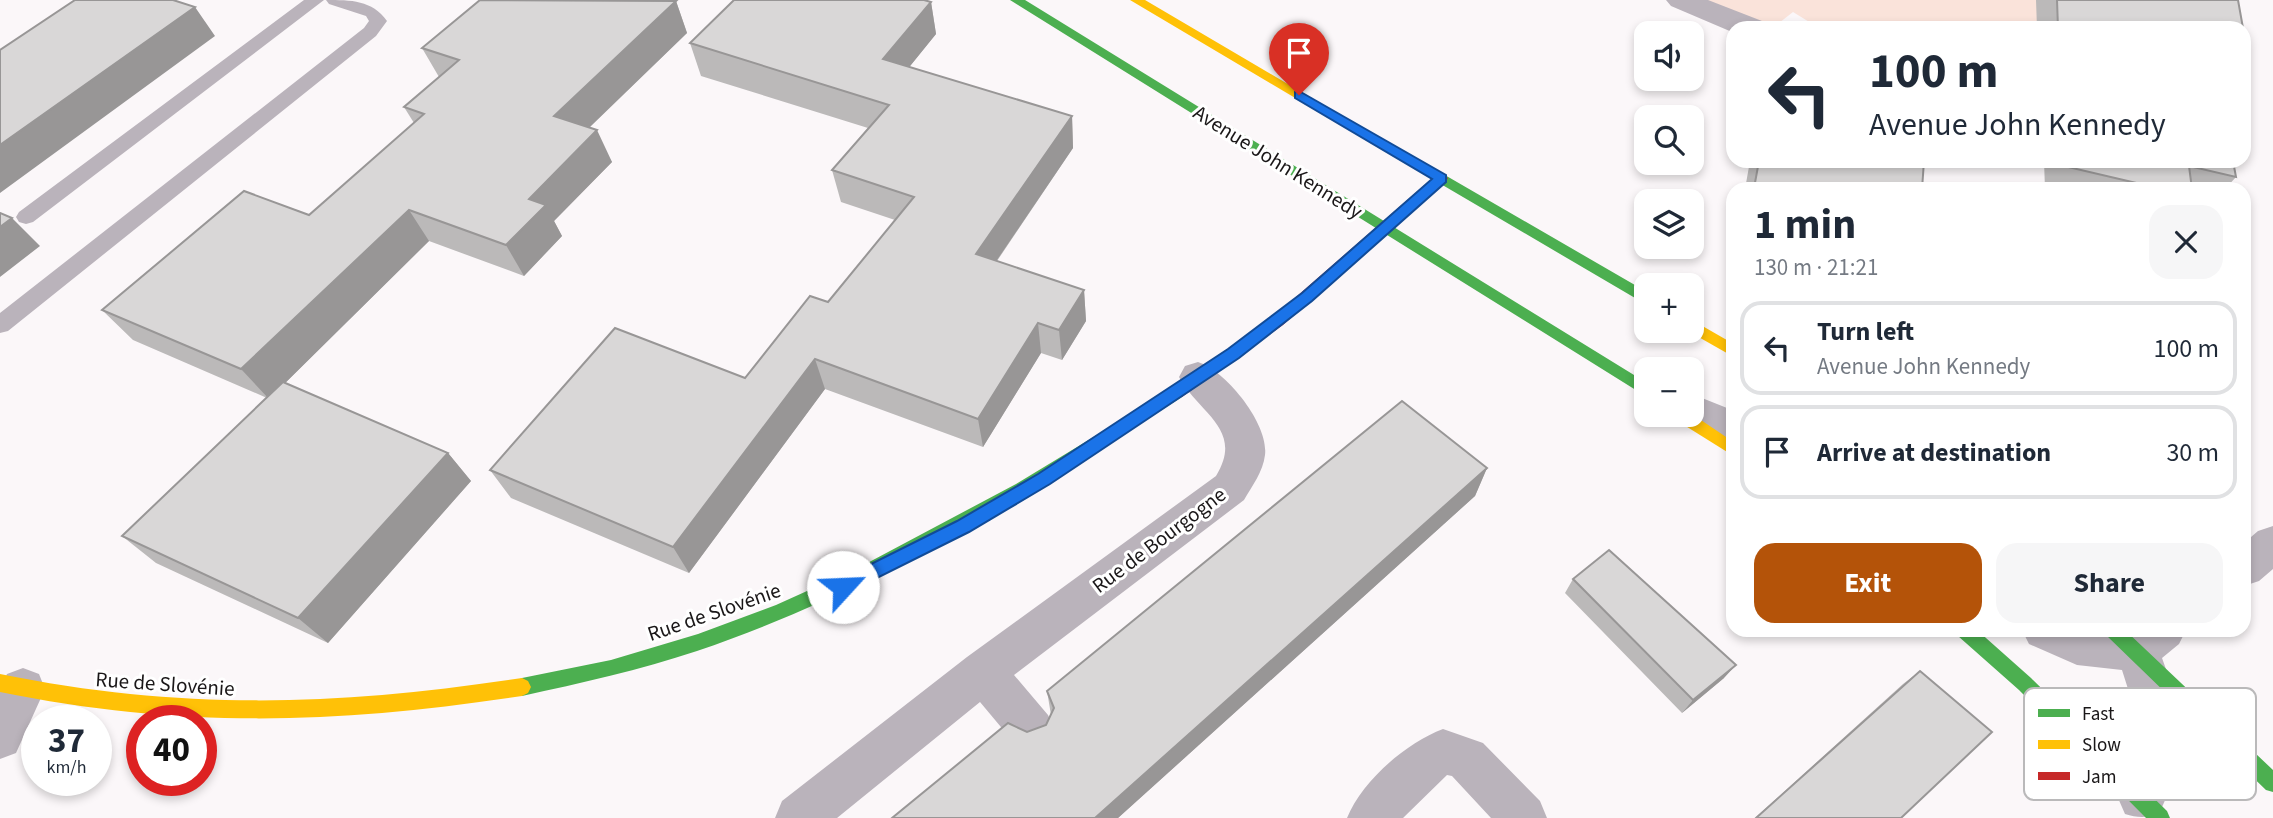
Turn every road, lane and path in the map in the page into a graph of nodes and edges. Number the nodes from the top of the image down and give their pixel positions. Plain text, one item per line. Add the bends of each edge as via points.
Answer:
1 (315, 0) edge
2 (335, 0) edge
3 (1016, 0) edge
4 (1136, 0) edge
5 (1681, 0) edge
6 (1734, 21) edge
7 (1441, 178) junction
8 (26, 217) dead end
9 (1384, 228) junction
10 (1634, 291) edge
11 (0, 325) edge
12 (1704, 333) edge
13 (1726, 346) edge
14 (1198, 377) junction
15 (1634, 383) edge
16 (1704, 415) edge
17 (1726, 424) edge
18 (1700, 427) edge
19 (1726, 445) edge
20 (2273, 544) edge
21 (2251, 562) edge
22 (1972, 637) edge
23 (2059, 637) edge
24 (2139, 637) edge
25 (983, 672) junction
26 (11, 686) edge
27 (2029, 688) edge
28 (2152, 688) edge
29 (2186, 688) edge
30 (1032, 730) edge
31 (0, 737) edge
32 (2256, 764) edge
33 (2273, 783) edge
34 (799, 818) edge
35 (1371, 818) edge
36 (1523, 818) edge

1 - 8 lane
2 - 11 lane via 372,12 379,21
3 - 9 main road, Avenue John Kennedy
4 - 7 main road
5 - 6 street
7 - 9 main road, Rue de Slovénie
7 - 10 main road
9 - 14 main road, Rue de Slovénie via 1307,297
9 - 15 main road, Avenue John Kennedy
12 - 13 main road
14 - 25 street, Rue de Bourgogne via 1245,438 1247,451 1230,488
14 - 26 main road, Rue de Slovénie via 1064,467 862,579 679,649 593,672 451,699 241,711 158,707
16 - 17 street
18 - 19 main road
20 - 21 street
22 - 27 main road
23 - 24 street via 2077,645
24 - 28 street
24 - 29 main road
25 - 30 street
25 - 34 street, Rue de Bourgogne
26 - 31 street
32 - 33 main road
35 - 36 street via 1423,763 1443,751 1467,759

